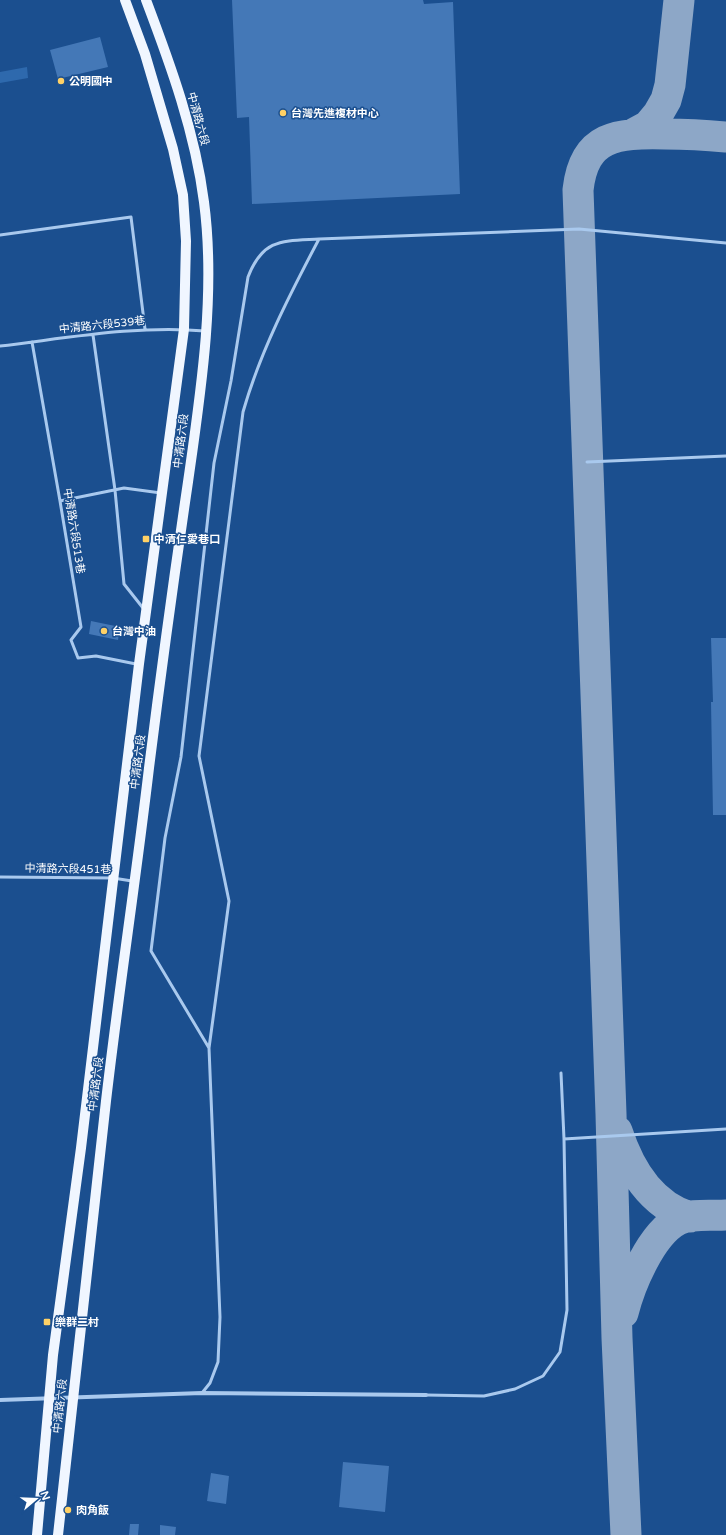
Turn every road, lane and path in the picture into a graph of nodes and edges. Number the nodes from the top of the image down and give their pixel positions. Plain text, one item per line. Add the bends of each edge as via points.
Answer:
1 (125, 0) edge
2 (146, 0) edge
3 (0, 235) edge
4 (319, 239) junction
5 (726, 243) edge
6 (145, 329) junction
7 (184, 329) junction
8 (207, 331) junction
9 (93, 335) junction
10 (32, 342) junction
11 (0, 346) edge
12 (726, 456) edge
13 (587, 462) dead end
14 (115, 490) junction
15 (163, 493) junction
16 (60, 501) junction
17 (147, 613) junction
18 (139, 664) junction
19 (0, 878) edge
20 (113, 878) junction
21 (136, 882) junction
22 (209, 1048) junction
23 (561, 1073) dead end
24 (726, 1129) edge
25 (564, 1139) junction
26 (202, 1393) junction
27 (426, 1395) joint
28 (49, 1398) junction
29 (73, 1398) junction
30 (0, 1400) edge
31 (37, 1535) edge
32 (58, 1535) edge

1 - 7 main road, 中清路六段 via 145,54 173,149 183,195 186,241
2 - 8 main road, 中清路六段 via 173,72 194,147 204,204
3 - 6 lane via 131,217
4 - 5 lane via 579,229
4 - 22 lane via 293,288 251,381 243,412 199,756 228,900
4 - 22 lane via 287,241 272,245 253,263 248,277 214,463 181,757 165,838 151,951
6 - 7 lane, 中清路六段539巷
6 - 9 lane, 中清路六段539巷
7 - 8 lane, 中清路六段539巷
7 - 15 main road, 中清路六段
8 - 21 main road, 中清路六段 via 159,684
9 - 10 lane, 中清路六段539巷
9 - 14 lane
10 - 11 lane, 中清路六段539巷
10 - 16 lane, 中清路六段513巷
12 - 13 lane
14 - 15 lane via 124,488
14 - 16 lane
14 - 17 lane via 124,584
15 - 17 main road, 中清路六段
16 - 18 lane, 中清路六段513巷 via 81,627 71,640 78,658 96,656
17 - 18 main road, 中清路六段
18 - 20 main road, 中清路六段
19 - 20 lane, 中清路六段451巷
20 - 21 lane, 中清路六段451巷
20 - 28 main road, 中清路六段
21 - 29 main road, 中清路六段 via 106,1099
22 - 26 lane via 220,1317 218,1362 210,1384
23 - 25 lane
24 - 25 lane
25 - 27 lane via 567,1310 560,1352 543,1376 515,1389 484,1396
26 - 27 street
26 - 29 street
28 - 29 street
28 - 30 street
28 - 31 main road, 中清路六段
29 - 32 main road, 中清路六段

